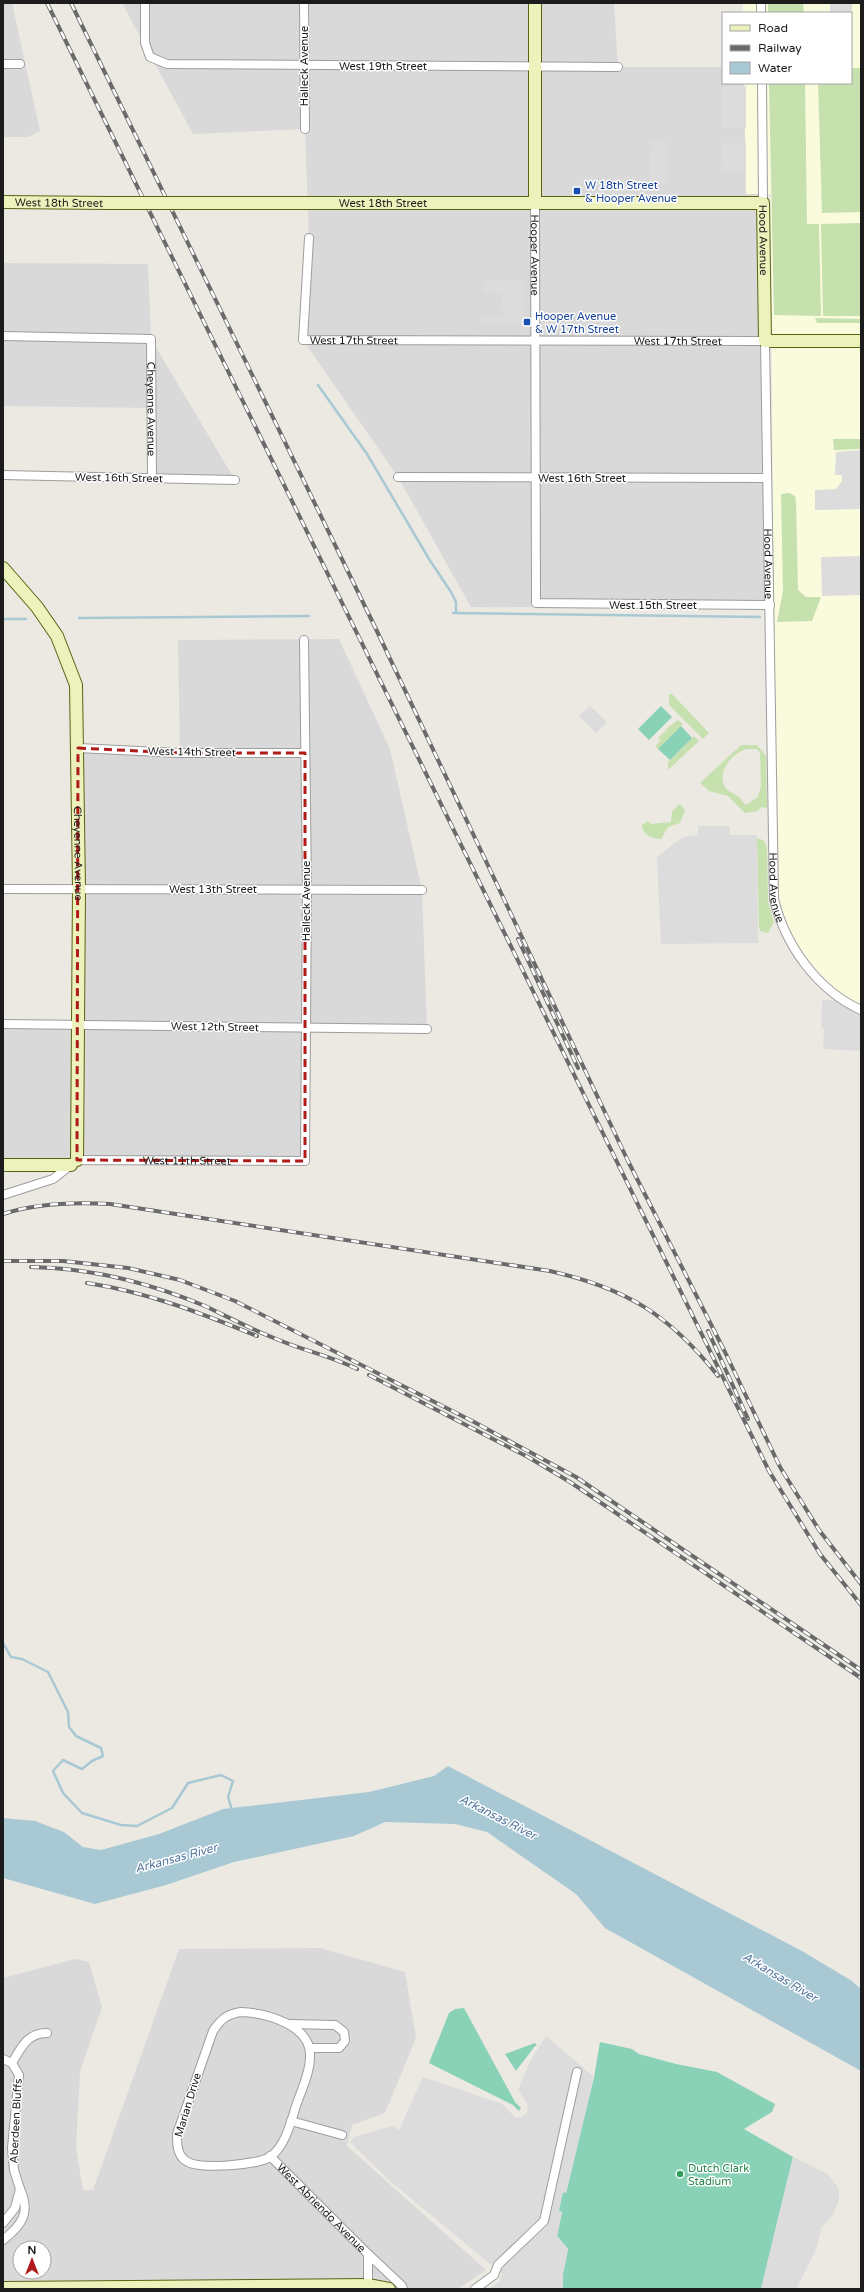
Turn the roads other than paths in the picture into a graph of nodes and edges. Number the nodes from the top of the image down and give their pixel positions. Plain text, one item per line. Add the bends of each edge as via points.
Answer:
1 (145, 3) edge
2 (304, 3) edge
3 (535, 3) edge
4 (3, 64) edge
5 (20, 64) dead end
6 (304, 65) junction
7 (618, 66) dead end
8 (535, 67) junction
9 (762, 84) edge
10 (305, 129) dead end
11 (3, 202) edge
12 (535, 203) junction
13 (763, 203) junction
14 (309, 238) dead end
15 (3, 336) edge
16 (536, 340) junction
17 (765, 341) junction
18 (861, 341) edge
19 (3, 475) edge
20 (398, 477) dead end
21 (152, 478) junction
22 (535, 478) junction
23 (767, 478) junction
24 (235, 480) dead end
25 (3, 568) edge
26 (536, 603) joint
27 (770, 605) junction
28 (304, 640) dead end
29 (78, 748) junction
30 (305, 753) junction
31 (79, 888) junction
32 (3, 889) edge
33 (307, 889) junction
34 (422, 890) dead end
35 (861, 1010) edge
36 (3, 1024) edge
37 (78, 1025) junction
38 (304, 1029) junction
39 (427, 1029) dead end
40 (304, 1162) joint
41 (74, 1163) junction
42 (3, 1165) edge
43 (3, 1195) edge
44 (289, 2024) junction
45 (47, 2033) dead end
46 (310, 2048) junction
47 (3, 2059) edge
48 (12, 2063) junction
49 (577, 2072) dead end
50 (291, 2121) junction
51 (342, 2134) dead end
52 (270, 2156) junction
53 (20, 2189) junction
54 (3, 2223) edge
55 (3, 2240) edge
56 (368, 2254) junction
57 (368, 2285) junction
58 (3, 2288) edge
59 (389, 2289) edge
60 (403, 2289) edge
61 (474, 2289) edge

1 - 6 street, West 19th Street via 145,43 150,57 167,64
2 - 6 street, Halleck Avenue
3 - 8 street, Hooper Avenue
4 - 5 street
6 - 8 street, West 19th Street
6 - 10 street, Halleck Avenue
7 - 8 street, West 19th Street
8 - 12 street, Hooper Avenue
9 - 13 street, Hood Avenue
11 - 12 street, West 18th Street, bridge
12 - 13 street, West 18th Street
12 - 16 street, Hooper Avenue
13 - 17 street, Hood Avenue
14 - 16 street, West 17th Street via 303,340
15 - 21 street, Cheyenne Avenue via 151,339
16 - 17 street, West 17th Street
16 - 22 street, Hooper Avenue
17 - 18 street, West 17th Street
17 - 23 street, Hood Avenue
19 - 21 street, West 16th Street
20 - 22 street, West 16th Street
21 - 24 street, West 16th Street
22 - 23 street, West 16th Street
22 - 26 street, Hooper Avenue
23 - 27 street, Hood Avenue
25 - 29 street, Cheyenne Avenue via 37,607 57,636 76,685
26 - 27 street, West 15th Street
27 - 35 street, Hood Avenue via 774,899 792,946 813,974 843,1000
28 - 30 street, Halleck Avenue
29 - 30 street, West 14th Street via 180,753
29 - 31 street, Cheyenne Avenue
30 - 33 street, Halleck Avenue
31 - 32 street, West 13th Street
31 - 33 street, West 13th Street
31 - 37 street, Cheyenne Avenue
33 - 34 street, West 13th Street
33 - 38 street, Halleck Avenue
36 - 37 street, West 12th Street
37 - 38 street, West 12th Street
37 - 41 street, Cheyenne Avenue
38 - 39 street, West 12th Street
38 - 40 street, Halleck Avenue
40 - 41 street, West 11th Street
41 - 42 street, West 11th Street
41 - 43 street via 53,1179
44 - 46 street, Marian Drive via 303,2035
44 - 46 street, Marian Drive via 335,2025 344,2032 345,2041 339,2048
44 - 52 street, Marian Drive via 254,2012 230,2014 220,2020 212,2031 177,2134 180,2154 187,2162 196,2165 252,2163
45 - 48 street via 34,2034 27,2039
46 - 50 street via 309,2064
47 - 48 street, Aberdeen Bluffs
48 - 53 street, Aberdeen Bluffs via 19,2075 12,2148 14,2170
49 - 61 street via 544,2220 498,2266 494,2275
50 - 51 street
50 - 52 street via 284,2137
52 - 56 street, West Abriendo Avenue
53 - 54 street via 15,2208
53 - 55 street, Aberdeen Bluffs via 26,2202 25,2210 18,2226
56 - 57 street, West Abriendo Avenue
56 - 60 street
57 - 58 street
57 - 59 street

